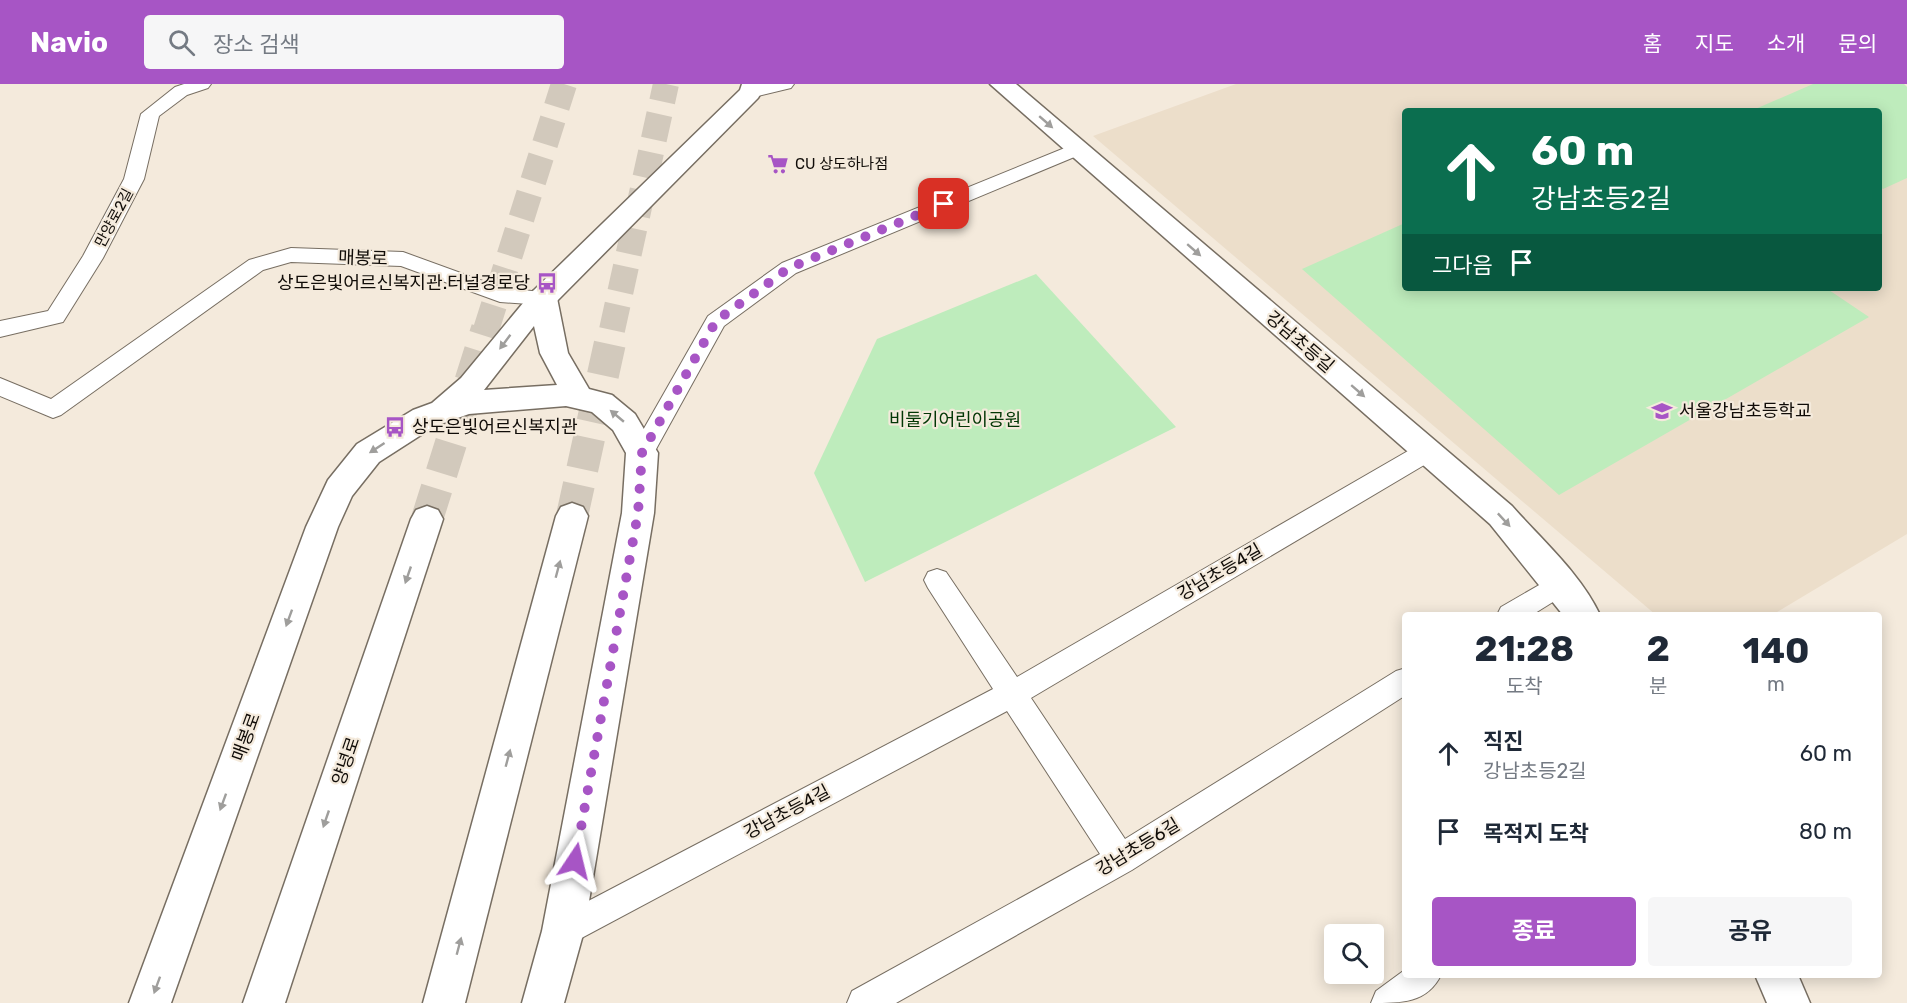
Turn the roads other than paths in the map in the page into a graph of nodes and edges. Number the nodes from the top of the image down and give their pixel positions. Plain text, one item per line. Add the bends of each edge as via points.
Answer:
1 (202, 84) edge
2 (785, 84) edge
3 (1002, 84) edge
4 (752, 88) edge
5 (1077, 149) junction
6 (543, 298) junction
7 (0, 329) edge
8 (0, 387) edge
9 (579, 398) junction
10 (438, 413) junction
11 (1428, 451) junction
12 (642, 453) junction
13 (572, 516) tunnel mouth
14 (427, 519) tunnel mouth
15 (937, 580) dead end
16 (1560, 584) junction
17 (1515, 612) edge
18 (1581, 612) edge
19 (1402, 683) edge
20 (1012, 694) junction
21 (1121, 859) junction
22 (563, 931) junction
23 (1421, 978) edge
24 (1777, 978) edge
25 (150, 1003) edge
26 (264, 1003) edge
27 (444, 1003) edge
28 (543, 1003) edge
29 (864, 1003) edge
30 (1389, 1003) edge
31 (1789, 1003) edge

1 - 7 lane, 만양로2길 via 181,91 150,114 134,179 93,258 55,317
2 - 4 lane
3 -> 5 street, 강남초등길
4 - 6 street
5 -> 11 street, 강남초등길
5 - 12 lane via 789,268 716,321
6 - 8 lane, 매봉로 via 500,295 404,259 291,255 256,265 53,409
6 - 9 street via 554,353
6 -> 10 street via 471,386
9 - 10 street, 매봉로 via 508,398 466,403
12 -> 9 street, 매봉로 via 624,422 600,403
10 -> 25 street, 매봉로 via 368,453 339,489
11 -> 16 street, 강남초등길 via 1501,515
11 - 20 lane, 강남초등4길
12 - 22 street via 638,513
27 -> 13 street
14 -> 26 street, 양녕로
15 - 20 lane
16 - 17 lane
16 - 18 street, 강남초등길
19 - 21 lane, 강남초등6길
20 - 21 lane
20 - 22 lane, 강남초등4길
21 - 29 lane, 강남초등6길
22 - 28 street
23 - 30 lane
24 - 31 street

